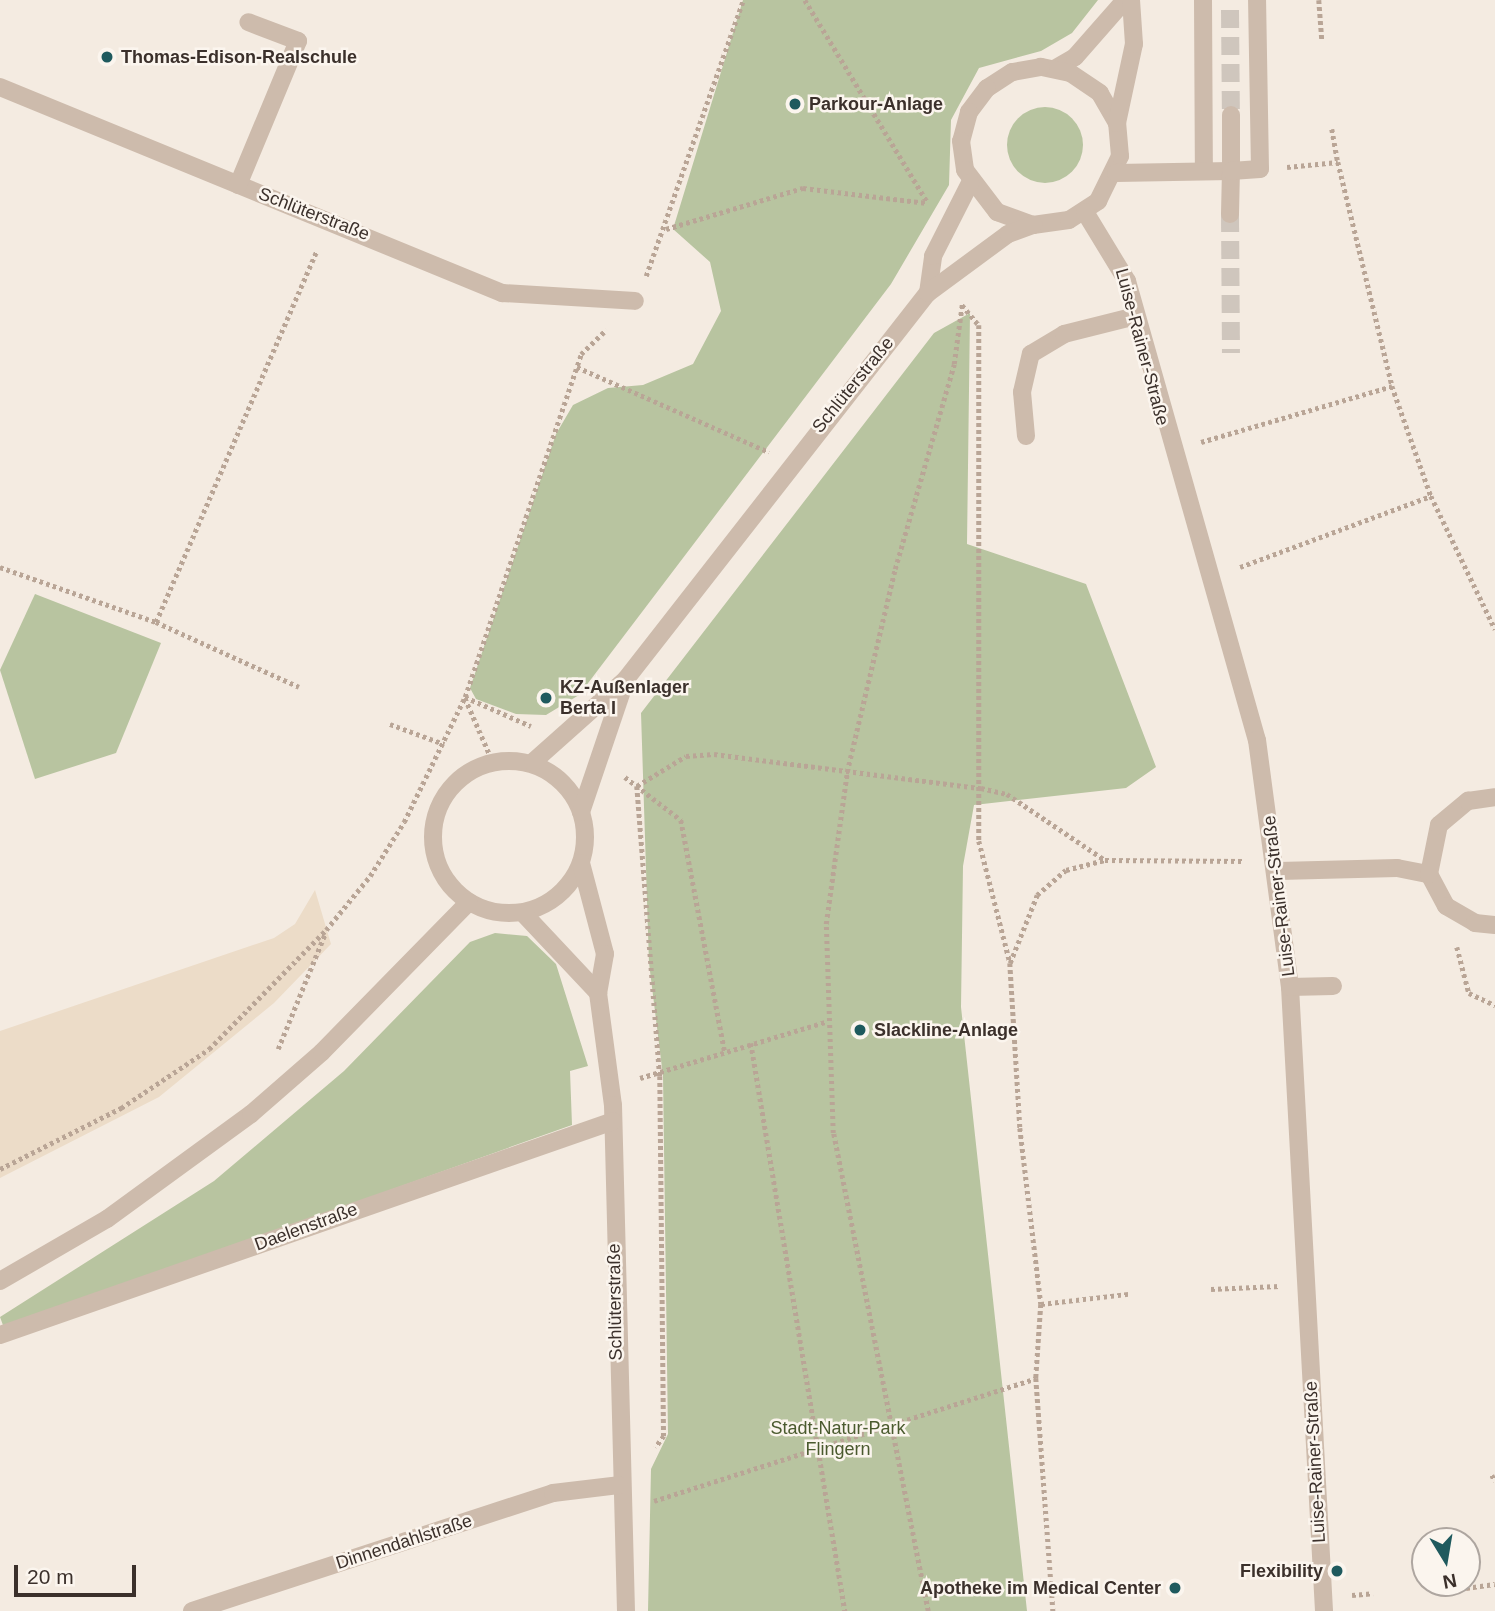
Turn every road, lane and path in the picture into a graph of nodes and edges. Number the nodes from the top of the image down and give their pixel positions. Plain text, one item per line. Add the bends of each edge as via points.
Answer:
1 (743, 0) edge
2 (805, 0) edge
3 (1125, 0) edge
4 (1131, 0) edge
5 (1203, 0) edge
6 (1257, 0) edge
7 (1319, 0) edge
8 (248, 22) dead end
9 (1322, 40) dead end
10 (1056, 68) junction
11 (0, 87) edge
12 (1231, 115) tunnel mouth
13 (1117, 123) junction
14 (1332, 129) dead end
15 (1338, 162) junction
16 (1260, 169) junction
17 (1204, 171) junction
18 (1231, 171) junction
19 (1116, 173) junction
20 (970, 183) junction
21 (238, 185) junction
22 (928, 203) junction
23 (1085, 212) junction
24 (1230, 214) tunnel mouth
25 (330, 219) junction
26 (954, 222) junction
27 (1033, 225) junction
28 (666, 229) junction
29 (945, 284) junction
30 (928, 293) junction
31 (635, 301) junction
32 (962, 305) junction
33 (1136, 316) junction
34 (577, 367) junction
35 (1392, 386) junction
36 (1026, 436) dead end
37 (1171, 452) junction
38 (792, 462) junction
39 (1431, 496) junction
40 (0, 567) edge
41 (1209, 579) junction
42 (156, 622) junction
43 (1495, 629) edge
44 (626, 679) junction
45 (299, 687) dead end
46 (465, 697) junction
47 (390, 724) dead end
48 (444, 744) junction
49 (492, 762) junction
50 (533, 762) junction
51 (847, 772) junction
52 (637, 786) junction
53 (981, 788) junction
54 (1495, 797) edge
55 (581, 811) junction
56 (1105, 860) junction
57 (581, 863) junction
58 (1279, 871) junction
59 (1429, 874) junction
60 (469, 902) junction
61 (1446, 906) junction
62 (523, 913) junction
63 (1495, 925) edge
64 (326, 930) junction
65 (1010, 963) junction
66 (1334, 985) dead end
67 (1290, 987) junction
68 (598, 993) junction
69 (1495, 1005) edge
70 (826, 1022) junction
71 (751, 1044) junction
72 (724, 1053) junction
73 (272, 1063) dead end
74 (660, 1076) junction
75 (611, 1080) junction
76 (613, 1121) junction
77 (0, 1169) edge
78 (0, 1281) edge
79 (1304, 1285) junction
80 (1212, 1289) dead end
81 (1128, 1294) dead end
82 (1041, 1304) junction
83 (0, 1335) edge
84 (1036, 1378) junction
85 (891, 1425) junction
86 (656, 1447) dead end
87 (818, 1447) junction
88 (619, 1485) junction
89 (620, 1512) junction
90 (192, 1611) edge
91 (625, 1611) edge
92 (845, 1611) edge
93 (928, 1611) edge
94 (1053, 1611) edge
95 (1324, 1611) edge

1 - 28 path
2 - 22 path
3 - 10 street via 1075,57
4 - 13 street via 1134,44
5 - 17 street
6 - 16 street
7 - 9 path
8 - 21 street via 298,41
10 - 13 street via 1086,80
10 - 20 street via 1012,72 977,99 961,141
11 - 21 street, Schlüterstraße
12 - 18 street
13 - 19 street
14 - 15 path
15 - 16 path
15 - 35 path
16 - 18 street
17 - 18 street
17 - 19 street
18 - 24 street
19 - 23 street
20 - 26 street
20 - 27 street via 997,212
21 - 25 street, Schlüterstraße
22 - 26 path
22 - 28 path via 803,188
23 - 27 street
23 - 33 street, Luise-Rainer-Straße via 1116,256
25 - 31 street, Schlüterstraße via 502,293
25 - 42 path
26 - 30 street via 933,256
27 - 29 street, Schlüterstraße via 1007,233
28 - 31 path
29 - 30 street, Schlüterstraße
29 - 32 path
30 - 38 street, Schlüterstraße
31 - 34 path via 581,354
32 - 51 path via 954,364 895,569
32 - 53 path via 979,325
33 - 36 street via 1063,334 1031,354 1022,393
33 - 37 street, Luise-Rainer-Straße
34 - 38 path
34 - 46 path
35 - 37 path
35 - 39 path
37 - 41 street, Luise-Rainer-Straße
38 - 44 street, Schlüterstraße
39 - 41 path
39 - 43 path
40 - 42 path
41 - 58 street, Luise-Rainer-Straße via 1257,740
42 - 45 path
44 - 50 street, Schlüterstraße
44 - 55 street, Schlüterstraße
46 - 48 path
46 - 49 path
47 - 48 path
48 - 64 path via 404,822
49 - 50 street
49 - 60 street via 452,786 433,829 438,866
50 - 55 street via 562,782
51 - 52 path via 714,754 686,756
51 - 53 path
51 - 70 path via 826,924
52 - 72 path via 681,820
52 - 74 path
53 - 56 path via 1007,794
53 - 65 path via 979,841
54 - 59 street via 1468,801 1438,825
55 - 57 street
56 - 58 path via 1240,860
56 - 65 path via 1051,877 1024,916
57 - 62 street via 558,896
57 - 68 street, Schlüterstraße via 604,954
58 - 59 street via 1397,868
58 - 67 street, Luise-Rainer-Straße
59 - 61 street
60 - 62 street via 491,912
60 - 78 street via 251,1114 107,1219
61 - 63 street via 1475,923
61 - 69 path via 1469,993
62 - 68 street
64 - 73 path
64 - 77 path via 209,1049 121,1108
65 - 82 path via 1020,1128
66 - 67 street
67 - 79 street, Luise-Rainer-Straße
68 - 75 street, Schlüterstraße
70 - 71 path
70 - 85 path via 833,1133
71 - 72 path
71 - 87 path
72 - 74 path
74 - 75 path
74 - 86 path via 664,1436
75 - 76 street, Schlüterstraße
76 - 83 street, Daelenstraße
76 - 88 street, Schlüterstraße
79 - 80 path
79 - 95 street, Luise-Rainer-Straße
81 - 82 path
82 - 84 path
84 - 85 path
84 - 94 path
85 - 87 path
85 - 93 path
87 - 89 path
87 - 92 path
88 - 89 street, Schlüterstraße
88 - 90 street, Dinnendahlstraße via 553,1493
89 - 91 street, Schlüterstraße

